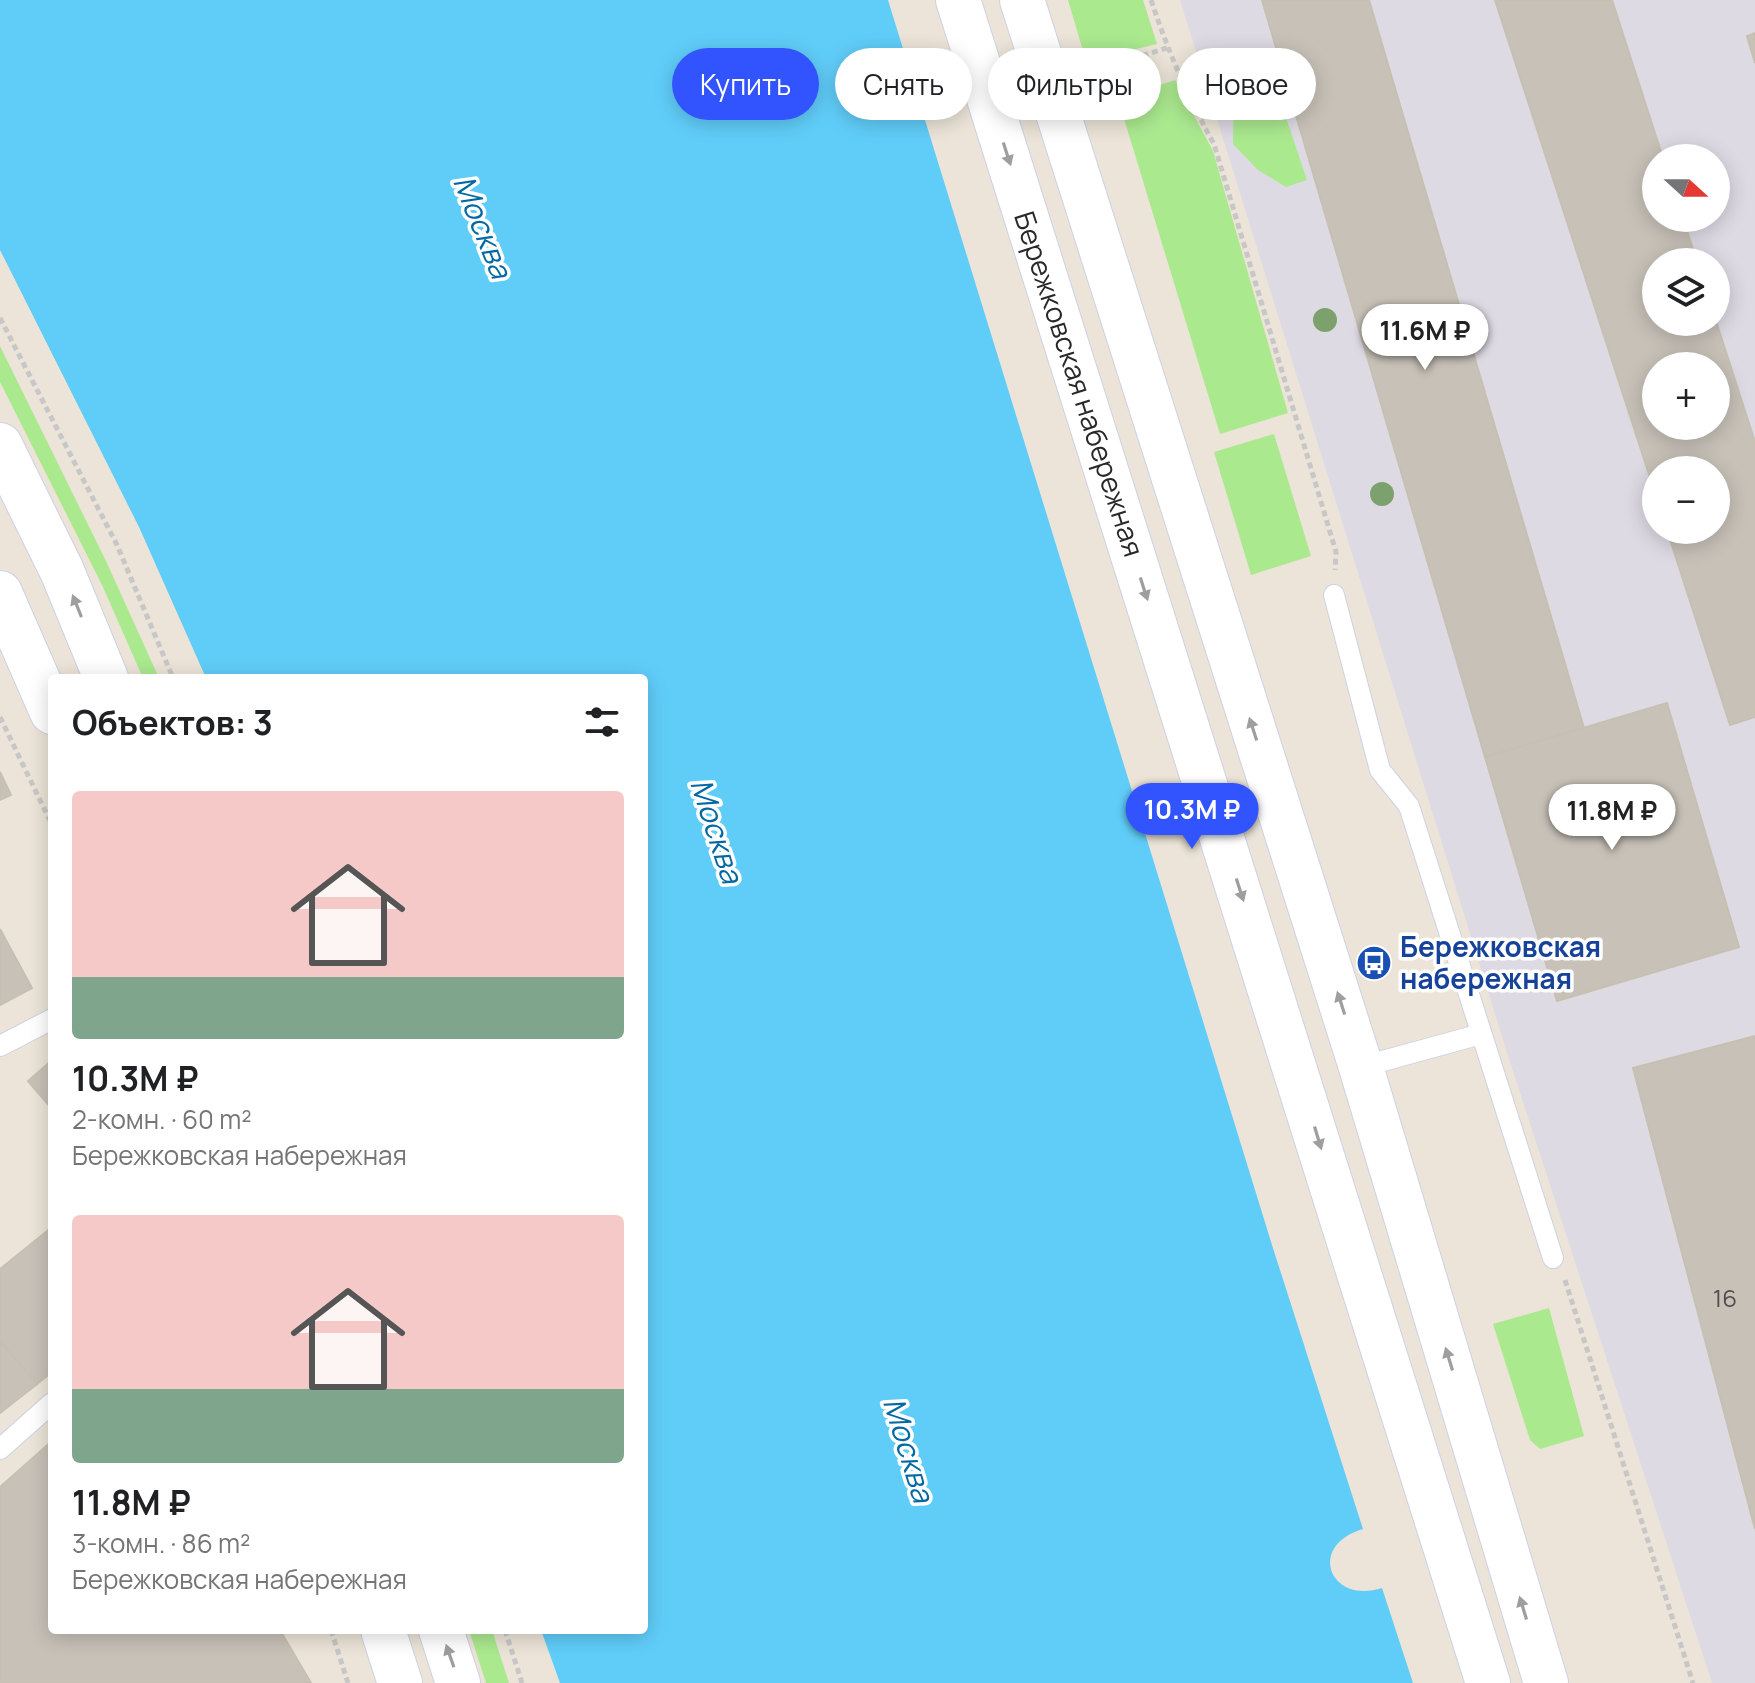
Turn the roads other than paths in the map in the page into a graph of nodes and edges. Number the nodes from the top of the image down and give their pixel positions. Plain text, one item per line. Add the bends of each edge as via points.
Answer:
1 (958, 0) edge
2 (1022, 0) edge
3 (0, 445) edge
4 (0, 593) edge
5 (1334, 595) road end
6 (104, 674) edge
7 (48, 703) edge
8 (48, 1021) edge
9 (1481, 1034) junction
10 (0, 1046) edge
11 (1361, 1067) junction
12 (1553, 1258) road end
13 (48, 1407) edge
14 (0, 1449) edge
15 (384, 1634) edge
16 (442, 1634) edge
17 (400, 1683) edge
18 (458, 1683) edge
19 (1488, 1683) edge
20 (1546, 1683) edge

1 -> 19 main road, Бережковская набережная
11 -> 2 main road
6 -> 3 main road via 62,571
4 - 7 main road
5 - 9 lane via 1380,770 1409,806
8 - 10 lane
9 - 11 lane
9 - 12 lane
20 -> 11 main road
13 - 14 lane
15 - 17 main road
18 -> 16 main road

